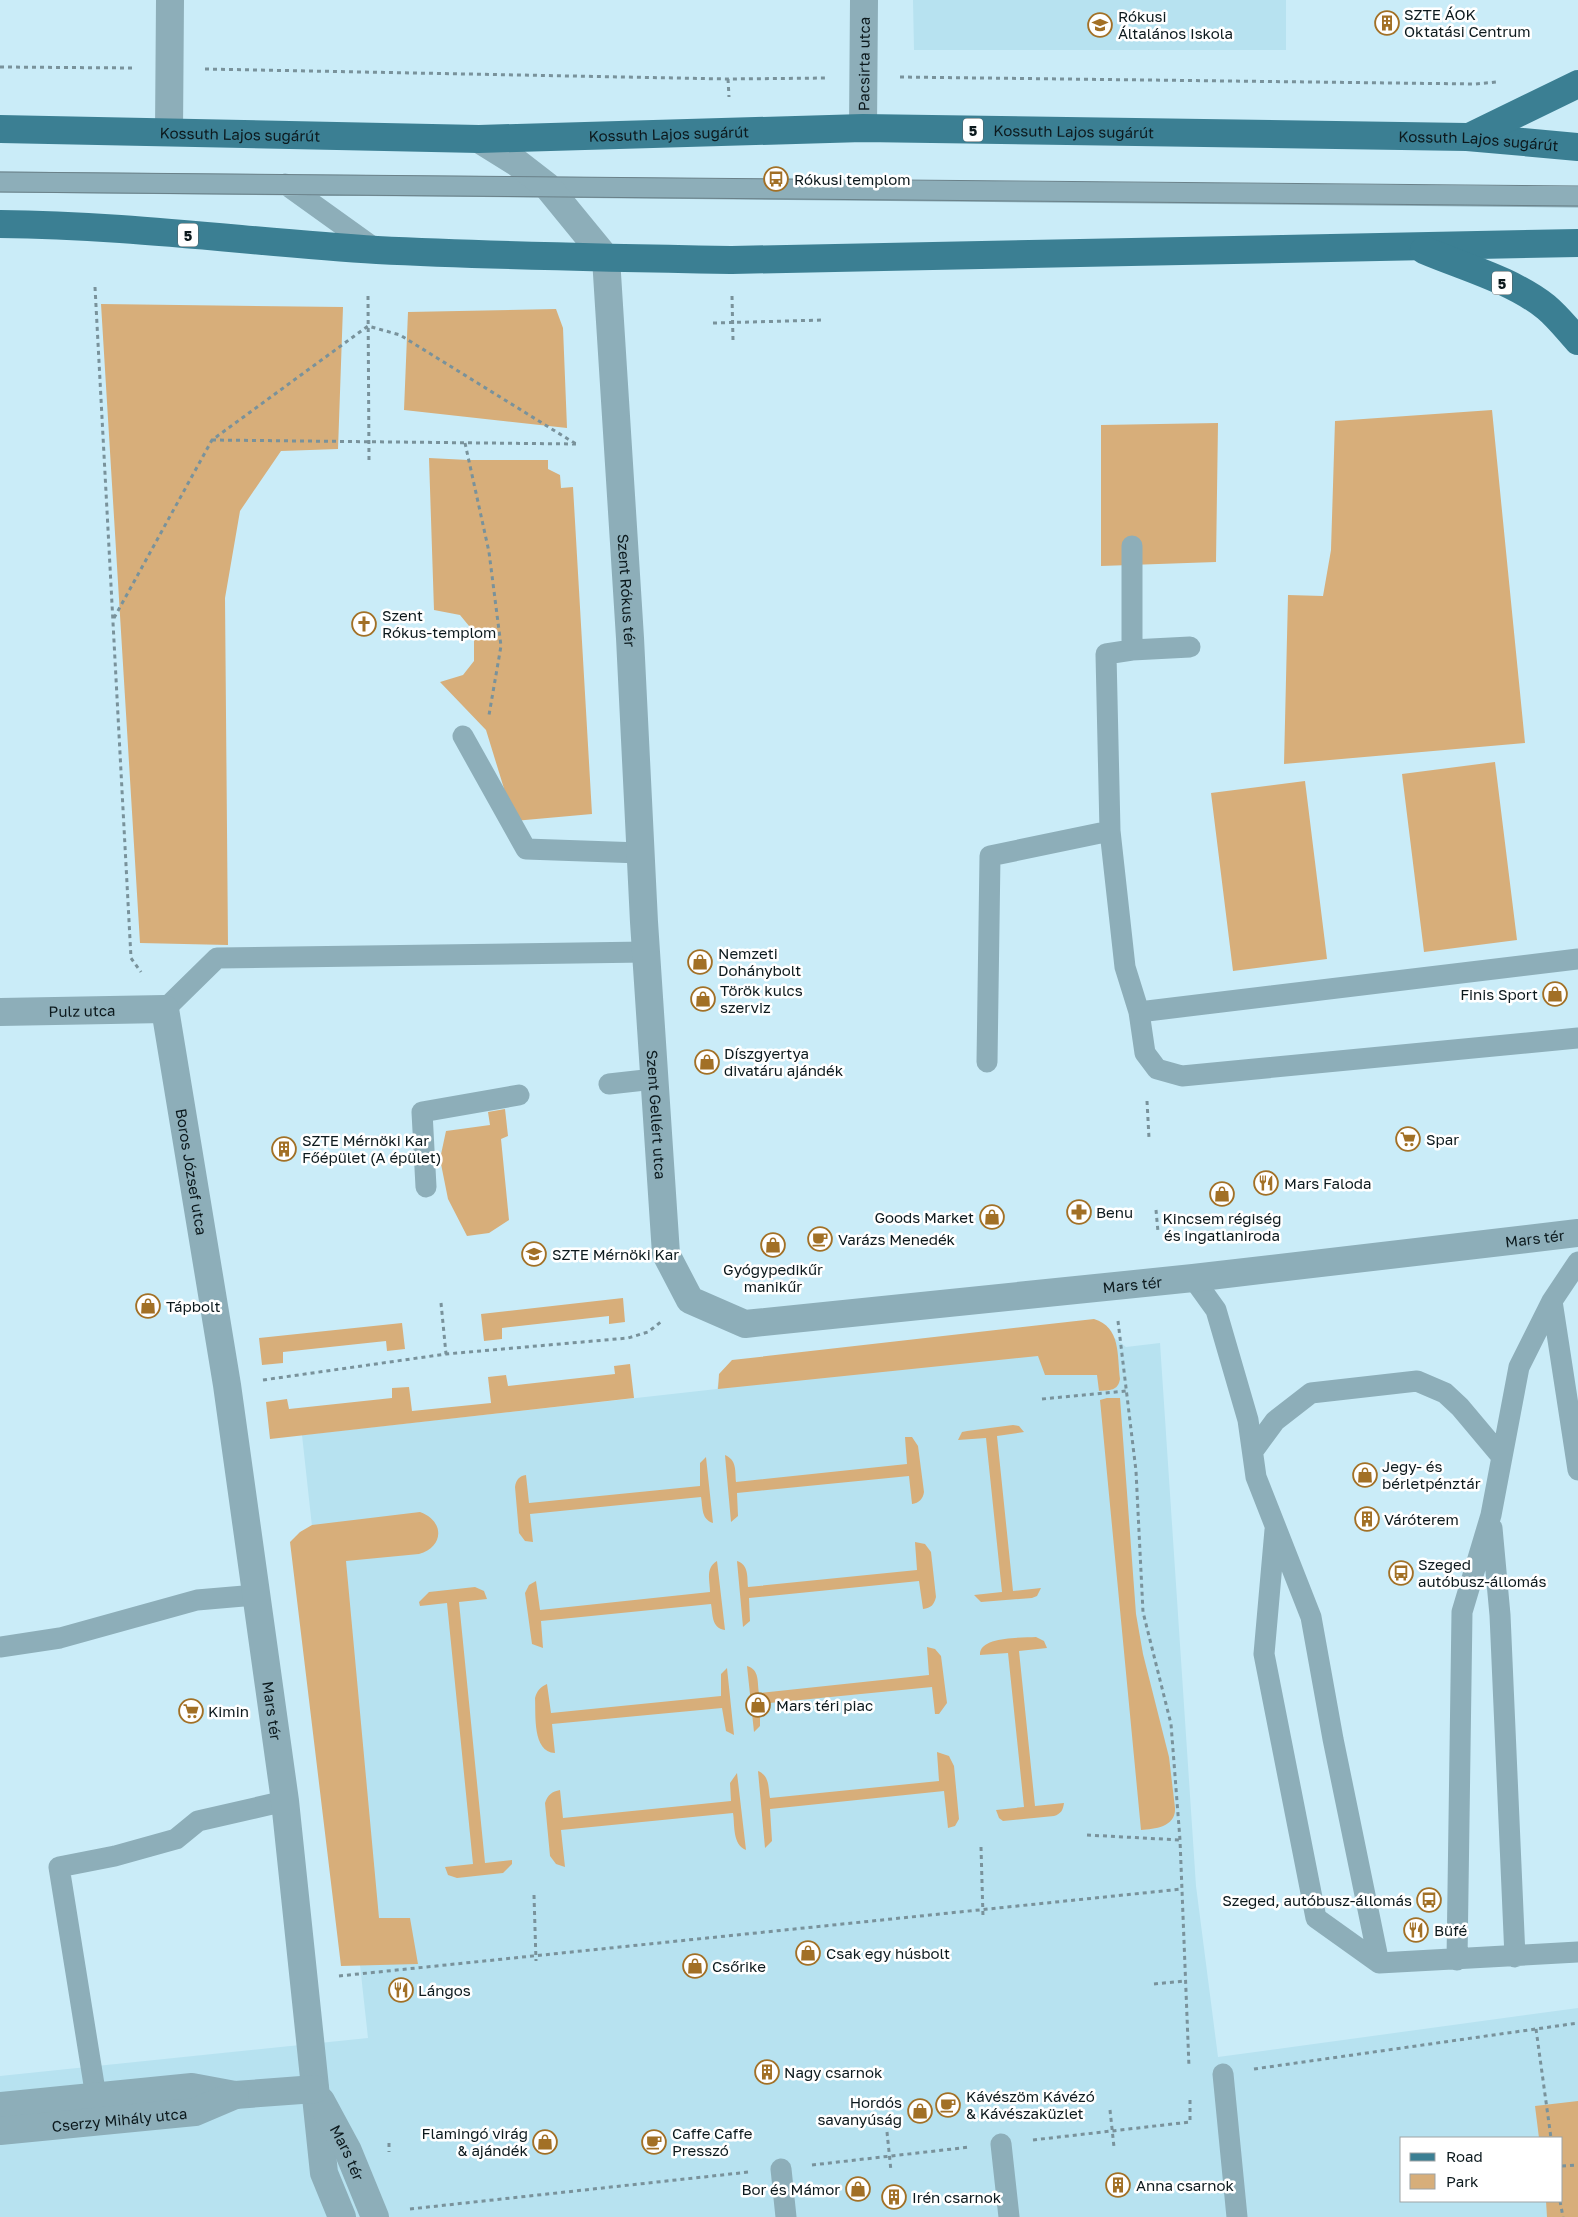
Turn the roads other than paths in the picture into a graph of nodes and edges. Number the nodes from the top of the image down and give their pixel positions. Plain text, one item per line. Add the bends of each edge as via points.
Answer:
1 (170, 0) edge
2 (864, 0) edge
3 (1578, 84) edge
4 (863, 128) junction
5 (0, 129) edge
6 (169, 131) junction
7 (1467, 137) junction
8 (479, 139) junction
9 (1578, 147) edge
10 (0, 182) edge
11 (286, 184) junction
12 (547, 186) junction
13 (1578, 197) edge
14 (0, 224) edge
15 (1578, 243) edge
16 (1413, 246) junction
17 (377, 250) junction
18 (606, 258) junction
19 (1578, 341) edge
20 (1132, 546) dead end
21 (1190, 647) dead end
22 (1132, 650) junction
23 (463, 736) dead end
24 (1110, 831) junction
25 (640, 853) junction
26 (644, 922) joint
27 (646, 952) junction
28 (1578, 959) edge
29 (165, 1008) junction
30 (0, 1012) edge
31 (1139, 1012) junction
32 (1578, 1038) edge
33 (987, 1062) dead end
34 (654, 1079) junction
35 (609, 1084) dead end
36 (519, 1095) dead end
37 (426, 1187) dead end
38 (1578, 1232) edge
39 (1578, 1262) edge
40 (1193, 1278) junction
41 (690, 1300) joint
42 (1552, 1301) junction
43 (220, 1334) joint
44 (1253, 1451) junction
45 (1502, 1457) junction
46 (1578, 1470) edge
47 (1491, 1515) junction
48 (1276, 1525) junction
49 (256, 1595) junction
50 (0, 1647) edge
51 (285, 1801) junction
52 (1578, 1952) edge
53 (1515, 1957) junction
54 (1457, 1960) junction
55 (1380, 1963) junction
56 (1223, 2074) road end
57 (315, 2089) junction
58 (235, 2095) junction
59 (96, 2097) junction
60 (0, 2106) edge
61 (0, 2132) edge
62 (1002, 2144) dead end
63 (781, 2169) dead end
64 (342, 2217) edge
65 (375, 2217) edge
66 (786, 2217) edge
67 (1009, 2217) edge
68 (1237, 2217) edge

1 - 6 street
2 - 4 street, Pacsirta utca
3 - 7 main road
4 - 7 main road, Kossuth Lajos sugárút / 5
4 - 8 main road, Kossuth Lajos sugárút / 5
5 - 6 main road, Kossuth Lajos sugárút / 5
6 - 8 main road, Kossuth Lajos sugárút / 5
7 - 9 main road, Kossuth Lajos sugárút / 5
8 - 12 street
10 - 11 lane
11 - 12 lane
11 - 17 lane
12 - 13 lane
12 - 18 street
14 - 17 main road, 5 via 66,224
15 - 16 main road, 5
16 - 18 main road, 5 via 732,260
16 - 19 main road, 5 via 1531,297 1547,308
17 - 18 main road, 5
18 - 25 street, Szent Rókus tér
20 - 22 lane
21 - 22 lane
22 - 24 lane via 1106,654
23 - 25 lane via 526,849
24 - 31 lane via 1125,967
24 - 33 lane via 990,856
25 - 26 street, Szent Rókus tér
26 - 27 street, Szent Gellért utca
27 - 29 lane via 217,958
27 - 34 street, Szent Gellért utca
28 - 31 lane
29 - 30 street, Pulz utca
29 - 43 street, Boros József utca
31 - 32 lane via 1145,1053 1158,1069 1182,1076
34 - 35 lane
34 - 41 street, Szent Gellért utca via 666,1254
36 - 37 lane via 422,1112
38 - 40 street, Mars tér
39 - 42 lane
40 - 41 street, Mars tér via 745,1324
40 - 44 lane via 1216,1310 1248,1420
42 - 45 lane via 1519,1367
42 - 46 lane
43 - 49 street, Mars tér
44 - 45 lane via 1275,1421 1310,1393 1417,1382 1445,1394 1460,1407
44 - 48 lane via 1256,1476
45 - 47 lane
47 - 53 lane via 1500,1616
47 - 54 lane via 1462,1612
48 - 55 lane via 1311,1617
48 - 55 lane via 1264,1654 1316,1918
49 - 50 lane via 197,1600 60,1638
49 - 51 street, Mars tér
51 - 57 street, Mars tér
51 - 59 lane via 198,1821 176,1839 59,1867
52 - 53 lane
53 - 54 lane
54 - 55 lane
56 - 68 lane
57 - 58 street, Cserzy Mihály utca
57 - 64 street, Mars tér via 324,2173
57 - 65 street, Mars tér via 348,2151
58 - 59 street, Cserzy Mihály utca via 192,2087
58 - 61 street, Cserzy Mihály utca via 195,2112
59 - 60 street, Cserzy Mihály utca
62 - 67 lane
63 - 66 lane

